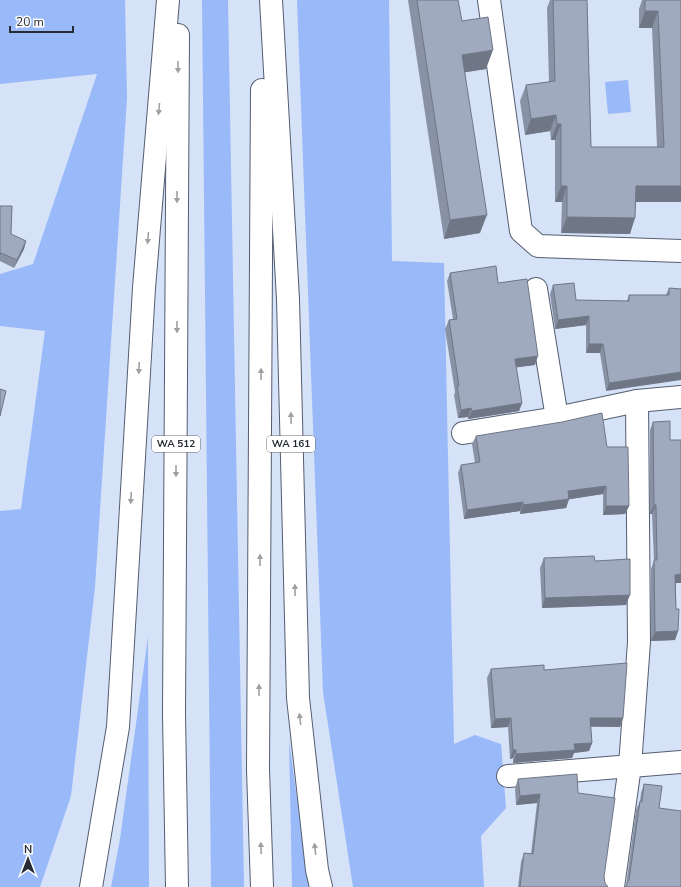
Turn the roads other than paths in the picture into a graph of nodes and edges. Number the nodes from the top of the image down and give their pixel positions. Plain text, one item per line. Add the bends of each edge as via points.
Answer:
1 (168, 0) edge
2 (178, 0) edge
3 (263, 0) edge
4 (271, 0) edge
5 (489, 0) edge
6 (681, 251) edge
7 (536, 289) dead end
8 (681, 397) edge
9 (637, 401) junction
10 (557, 418) junction
11 (463, 433) dead end
12 (681, 762) edge
13 (630, 766) junction
14 (508, 776) dead end
15 (91, 887) edge
16 (177, 887) edge
17 (262, 887) edge
18 (321, 887) edge
19 (613, 887) edge

1 -> 15 main road via 144,288 118,727
2 -> 16 main road, WA 512 via 174,714
17 -> 3 main road via 258,770
18 -> 4 main road, WA 161 via 298,698 288,299
5 - 6 main road via 521,231 538,246
7 - 10 main road
8 - 9 main road
9 - 10 main road
9 - 13 main road via 639,642
10 - 11 main road
12 - 13 main road
13 - 14 main road
13 - 19 main road

